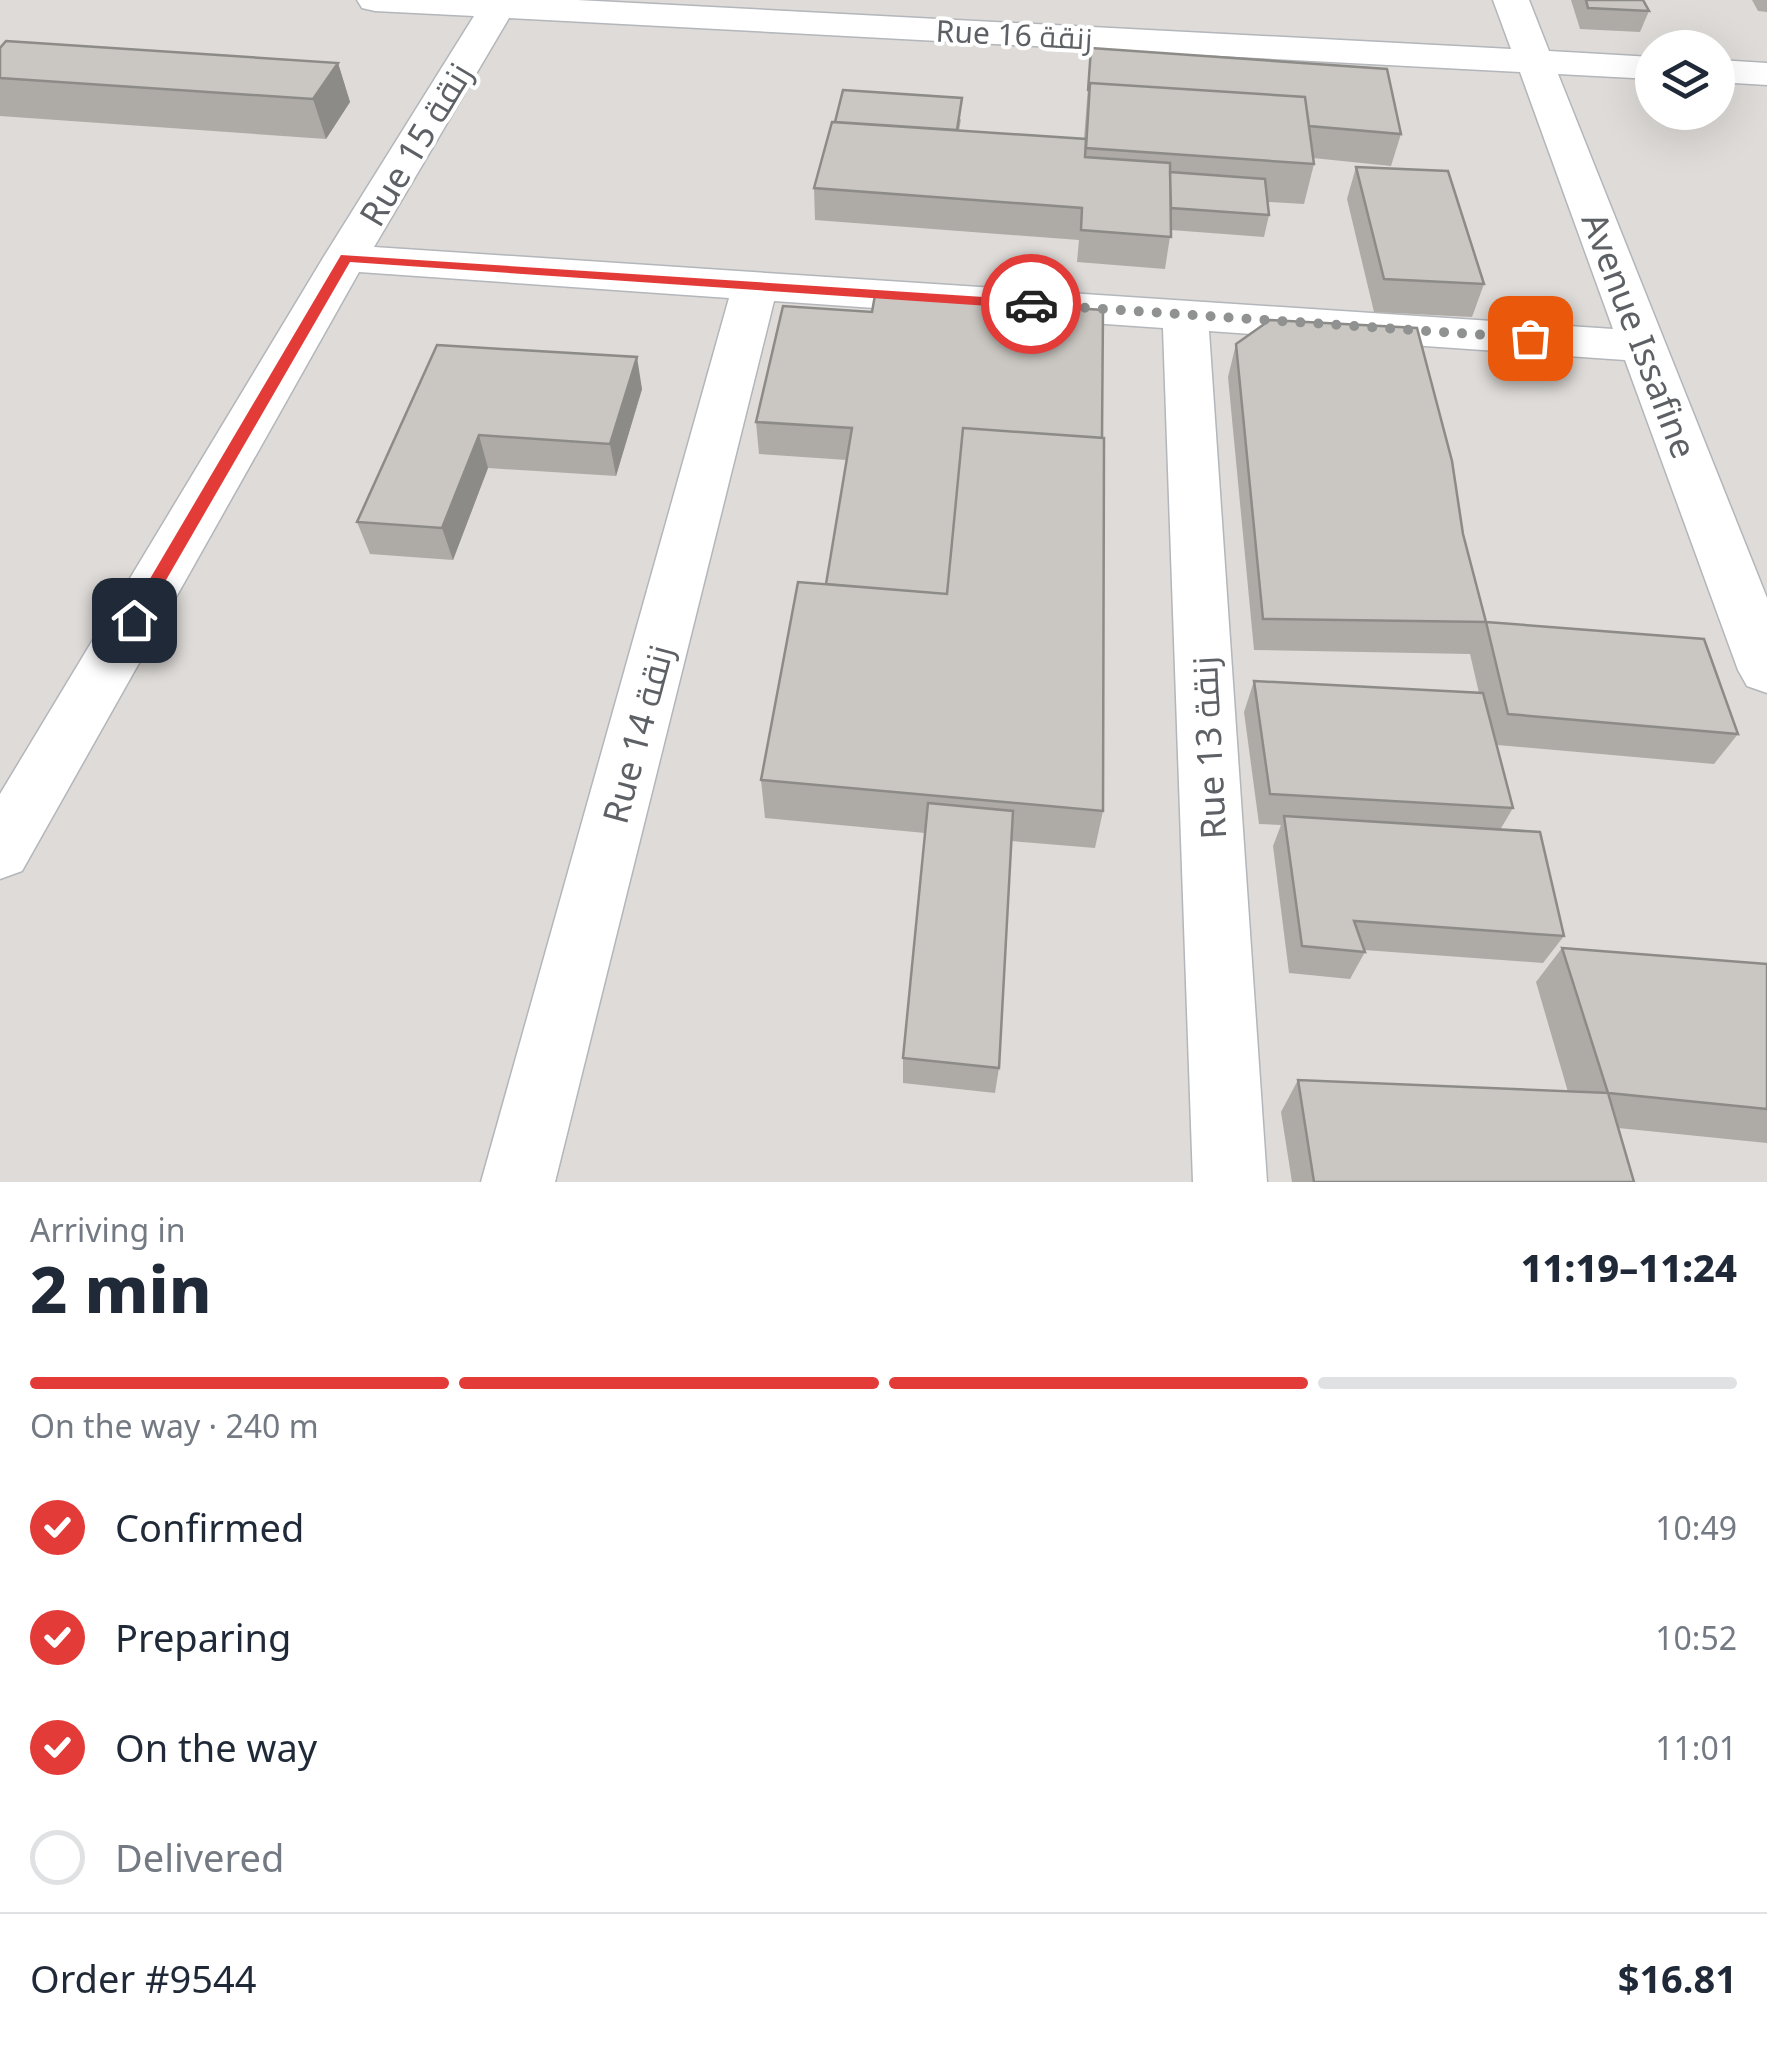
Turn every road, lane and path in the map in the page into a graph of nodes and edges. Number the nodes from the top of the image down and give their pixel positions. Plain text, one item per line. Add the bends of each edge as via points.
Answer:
1 (375, 0) edge
2 (1510, 0) edge
3 (498, 6) junction
4 (1535, 62) junction
5 (1635, 67) edge
6 (1735, 73) edge
7 (1767, 74) edge
8 (346, 258) junction
9 (755, 286) junction
10 (1186, 315) junction
11 (1644, 346) junction
12 (1767, 670) edge
13 (0, 852) edge
14 (518, 1182) edge
15 (1230, 1182) edge

1 - 3 street, Rue 16 زنقة
2 - 4 street, Avenue Issafine
3 - 4 street, Rue 16 زنقة
3 - 8 street, Rue 15 زنقة
4 - 5 street, Rue 16 زنقة
4 - 11 street, Avenue Issafine
6 - 7 street
8 - 9 street
8 - 13 street, Rue 15 زنقة
9 - 10 street
9 - 14 street, Rue 14 زنقة
10 - 11 street
10 - 15 street, Rue 13 زنقة
11 - 12 street, Avenue Issafine

